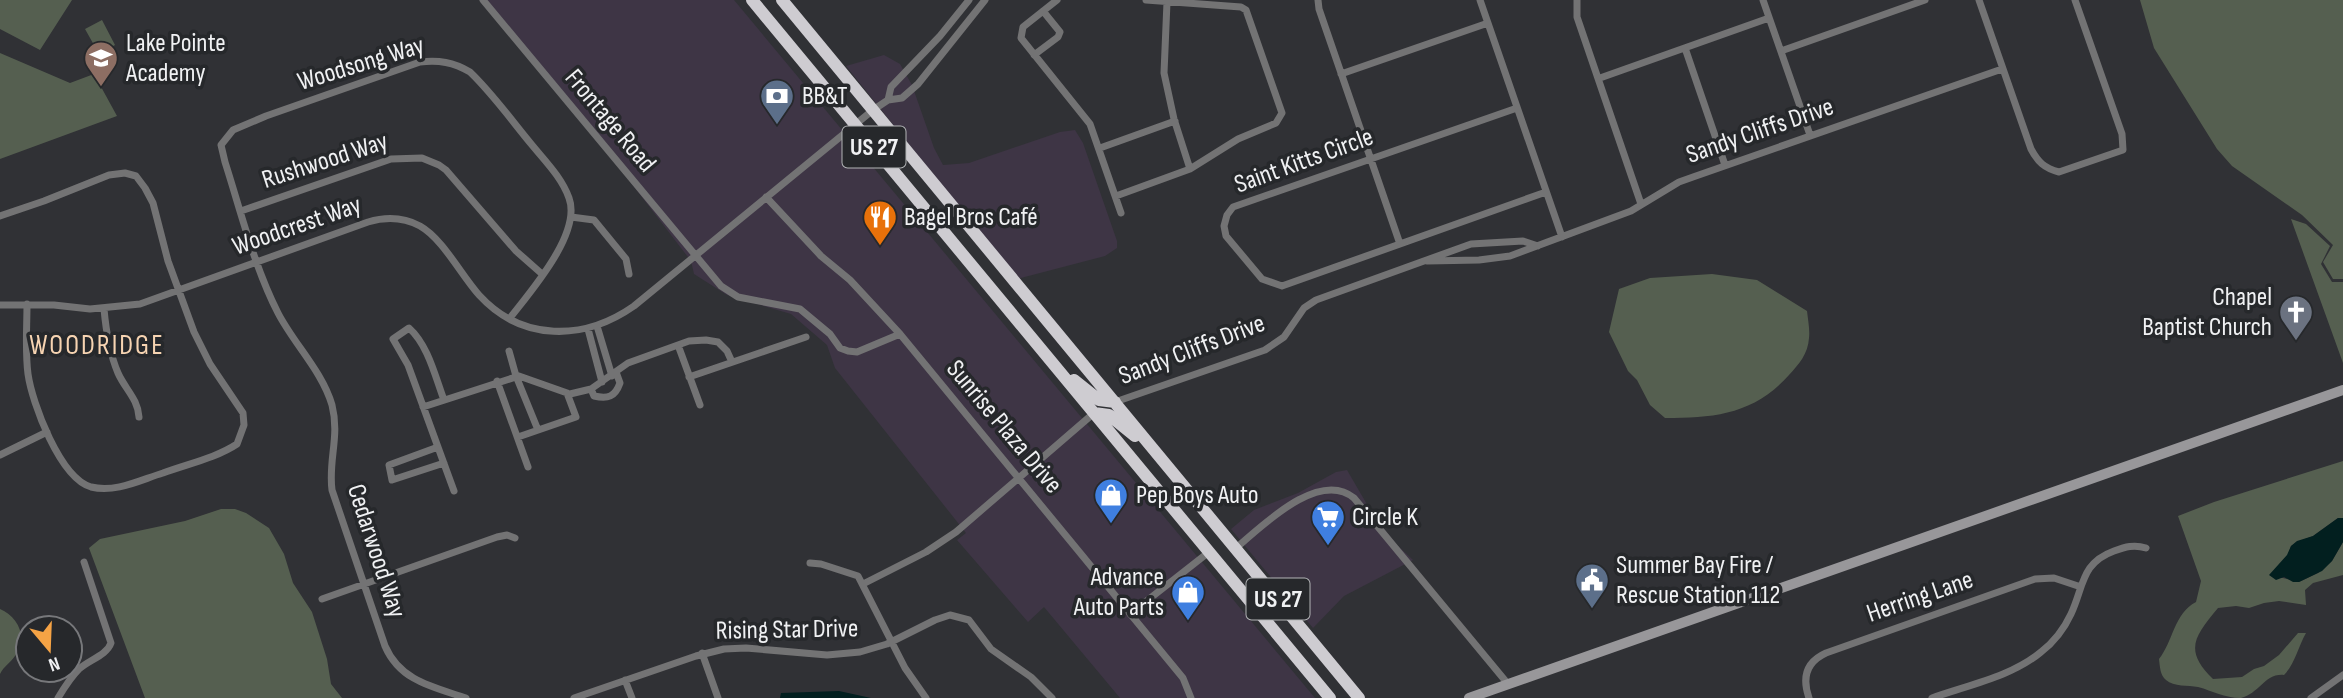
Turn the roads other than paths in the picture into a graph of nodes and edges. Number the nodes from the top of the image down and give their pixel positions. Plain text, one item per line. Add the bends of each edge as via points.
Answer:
1 (484, 0) edge
2 (752, 0) edge
3 (782, 0) edge
4 (969, 0) edge
5 (985, 0) edge
6 (1057, 0) edge
7 (1146, 0) edge
8 (1318, 0) edge
9 (1480, 0) edge
10 (1577, 0) edge
11 (1763, 0) edge
12 (1925, 0) edge
13 (1979, 0) edge
14 (2075, 0) edge
15 (1167, 2) junction
16 (1043, 11) junction
17 (958, 13) junction
18 (1769, 18) junction
19 (968, 22) junction
20 (1488, 23) junction
21 (1685, 48) junction
22 (1781, 51) junction
23 (1034, 55) junction
24 (2002, 69) junction
25 (1341, 74) junction
26 (1600, 78) junction
27 (888, 100) junction
28 (1517, 108) junction
29 (873, 110) junction
30 (1175, 121) junction
31 (855, 124) junction
32 (1810, 135) junction
33 (1100, 148) junction
34 (1371, 158) junction
35 (1725, 165) junction
36 (1190, 169) junction
37 (1546, 192) junction
38 (1116, 196) junction
39 (766, 197) junction
40 (1641, 204) junction
41 (241, 211) junction
42 (1121, 213) dead end
43 (0, 216) edge
44 (571, 217) junction
45 (1562, 237) junction
46 (1487, 242) junction
47 (1400, 244) junction
48 (1538, 246) junction
49 (695, 255) junction
50 (1488, 260) junction
51 (258, 261) junction
52 (1427, 261) junction
53 (629, 274) dead end
54 (542, 275) junction
55 (179, 291) junction
56 (27, 304) junction
57 (0, 305) edge
58 (104, 309) junction
59 (510, 318) junction
60 (597, 326) junction
61 (588, 329) junction
62 (900, 334) junction
63 (806, 337) dead end
64 (678, 345) junction
65 (509, 351) dead end
66 (732, 362) junction
67 (1052, 362) junction
68 (614, 374) junction
69 (516, 376) junction
70 (690, 377) junction
71 (497, 381) junction
72 (602, 382) junction
73 (591, 389) junction
74 (2343, 390) edge
75 (567, 393) junction
76 (444, 400) junction
77 (1115, 402) junction
78 (700, 405) dead end
79 (424, 407) junction
80 (1094, 414) junction
81 (139, 417) dead end
82 (538, 430) junction
83 (47, 432) junction
84 (517, 438) junction
85 (438, 447) junction
86 (1156, 453) junction
87 (0, 455) edge
88 (444, 463) junction
89 (528, 467) dead end
90 (1019, 477) junction
91 (454, 491) dead end
92 (515, 538) dead end
93 (1236, 548) junction
94 (2146, 548) dead end
95 (1209, 552) junction
96 (84, 562) dead end
97 (810, 563) dead end
98 (364, 584) junction
99 (863, 584) junction
100 (2081, 587) junction
101 (322, 599) dead end
102 (1130, 614) junction
103 (892, 641) junction
104 (702, 653) junction
105 (2343, 675) edge
106 (625, 680) junction
107 (1508, 684) junction
108 (58, 698) edge
109 (466, 698) edge
110 (574, 698) edge
111 (632, 698) edge
112 (718, 698) edge
113 (926, 698) edge
114 (1052, 698) edge
115 (1191, 698) edge
116 (1330, 698) edge
117 (1359, 698) edge
118 (1469, 698) edge
119 (1809, 698) edge
120 (1932, 698) edge
121 (2311, 698) edge

1 - 49 street, Frontage Road
2 - 31 highway, US 27
3 - 29 highway, US 27
4 - 17 street
5 - 19 street, Woodcrest Way
6 - 16 street
7 - 15 street
8 - 25 street
9 - 20 street
10 - 26 street via 1577,17
11 - 18 street
12 - 22 street
13 - 24 street
14 - 24 street via 2122,134 2123,150 2059,172 2049,169 2031,149
15 - 30 street via 1164,73
15 - 36 street via 1246,10 1282,113 1276,123 1238,138
16 - 23 street via 1021,30 1021,38
16 - 23 street via 1060,32
17 - 19 street
17 - 27 street via 891,87
18 - 21 street
18 - 22 street
19 - 27 street, Woodcrest Way via 918,84 902,98
20 - 25 street
20 - 28 street
21 - 26 street
21 - 35 street
22 - 32 street
23 - 33 street via 1090,124
24 - 32 street, Sandy Cliffs Drive
25 - 34 street
26 - 40 street
27 - 29 street, Woodcrest Way
28 - 34 street, Saint Kitts Circle
28 - 37 street
29 - 31 street, Woodcrest Way
29 - 77 highway, US 27
30 - 33 street
30 - 36 street
31 - 39 street, Woodcrest Way
31 - 67 highway, US 27
32 - 35 street, Sandy Cliffs Drive
33 - 38 street
34 - 47 street
34 - 47 street, Saint Kitts Circle via 1233,207 1224,226 1226,236 1262,279 1282,286
35 - 40 street, Sandy Cliffs Drive via 1679,182
36 - 38 street
37 - 45 street
37 - 47 street, Saint Kitts Circle
38 - 42 street
39 - 49 street, Woodcrest Way
39 - 62 street, Sunrise Plaza Drive
40 - 45 street, Sandy Cliffs Drive
41 - 44 street, Woodsong Way via 221,148 233,130 420,62 442,61 470,72 505,112 562,182 571,201
41 - 51 street, Woodsong Way
41 - 54 street, Rushwood Way via 391,159 422,158 446,170
43 - 55 street via 109,175 130,174 141,181 153,203
44 - 53 street via 594,220 626,259
44 - 54 street via 569,232
45 - 48 street, Sandy Cliffs Drive
46 - 48 street, Sandy Cliffs Drive via 1522,241
46 - 50 street
46 - 52 street, Sandy Cliffs Drive
48 - 50 street, Sandy Cliffs Drive
49 - 60 street, Woodcrest Way via 634,306
49 - 62 street, Frontage Road via 721,286 738,297 800,309 840,348 858,352
50 - 52 street, Sandy Cliffs Drive
51 - 55 street, Woodcrest Way
51 - 59 street, Woodcrest Way via 368,222 408,221 430,235 479,295
51 - 98 street, Cedarwood Way via 277,311 331,402 336,441 332,490
52 - 77 street, Sandy Cliffs Drive via 1316,300 1284,337 1265,350
54 - 59 street
55 - 58 street, Woodcrest Way via 140,304
55 - 83 street via 202,349 243,413 237,444 124,486 97,488 76,479
56 - 57 street, Woodcrest Way
56 - 58 street, Woodcrest Way
56 - 83 street via 29,374
58 - 81 street via 112,357
59 - 61 street, Woodcrest Way via 550,331
60 - 61 street, Woodcrest Way
60 - 68 street
61 - 72 street
62 - 90 street, Sunrise Plaza Drive
63 - 66 street
64 - 66 street via 718,342
64 - 68 street via 628,363
64 - 70 street
65 - 69 street
66 - 70 street
67 - 77 highway via 1099,400
67 - 80 highway, US 27
68 - 72 street
68 - 73 street via 620,383 609,398 594,396
69 - 71 street
69 - 75 street
69 - 82 street
70 - 78 street
71 - 76 street
71 - 84 street
72 - 73 street
73 - 75 street
74 - 107 main road
75 - 82 street via 576,417
76 - 79 street
76 - 79 street via 429,360 409,328 393,339
77 - 86 highway, US 27
79 - 85 street
80 - 86 highway via 1109,415
80 - 90 street
80 - 95 highway, US 27
82 - 84 street
83 - 87 street
84 - 89 street
85 - 88 street
85 - 88 street via 389,465 392,480
86 - 93 highway, US 27
88 - 91 street
90 - 99 street via 942,543
90 - 102 street, Sunrise Plaza Drive
92 - 98 street via 497,537
93 - 107 street via 1287,506 1322,491 1342,489
93 - 117 highway, US 27
94 - 100 street via 2132,546 2100,557
95 - 102 street
95 - 116 highway, US 27
96 - 108 street via 111,646 80,668
97 - 99 street via 858,576
98 - 101 street
98 - 109 street, Cedarwood Way via 396,666 413,679
99 - 103 street
100 - 119 street, Herring Lane via 2039,578 1826,653 1807,670
100 - 120 street via 2064,627 2032,659
102 - 115 street, Sunrise Plaza Drive via 1183,678
103 - 104 street, Rising Star Drive via 836,655 747,648
103 - 113 street
103 - 114 street, Rising Star Drive via 942,617 963,617 991,649
104 - 106 street, Rising Star Drive
104 - 112 street
105 - 121 street
106 - 110 street, Rising Star Drive
106 - 111 street
107 - 118 main road

